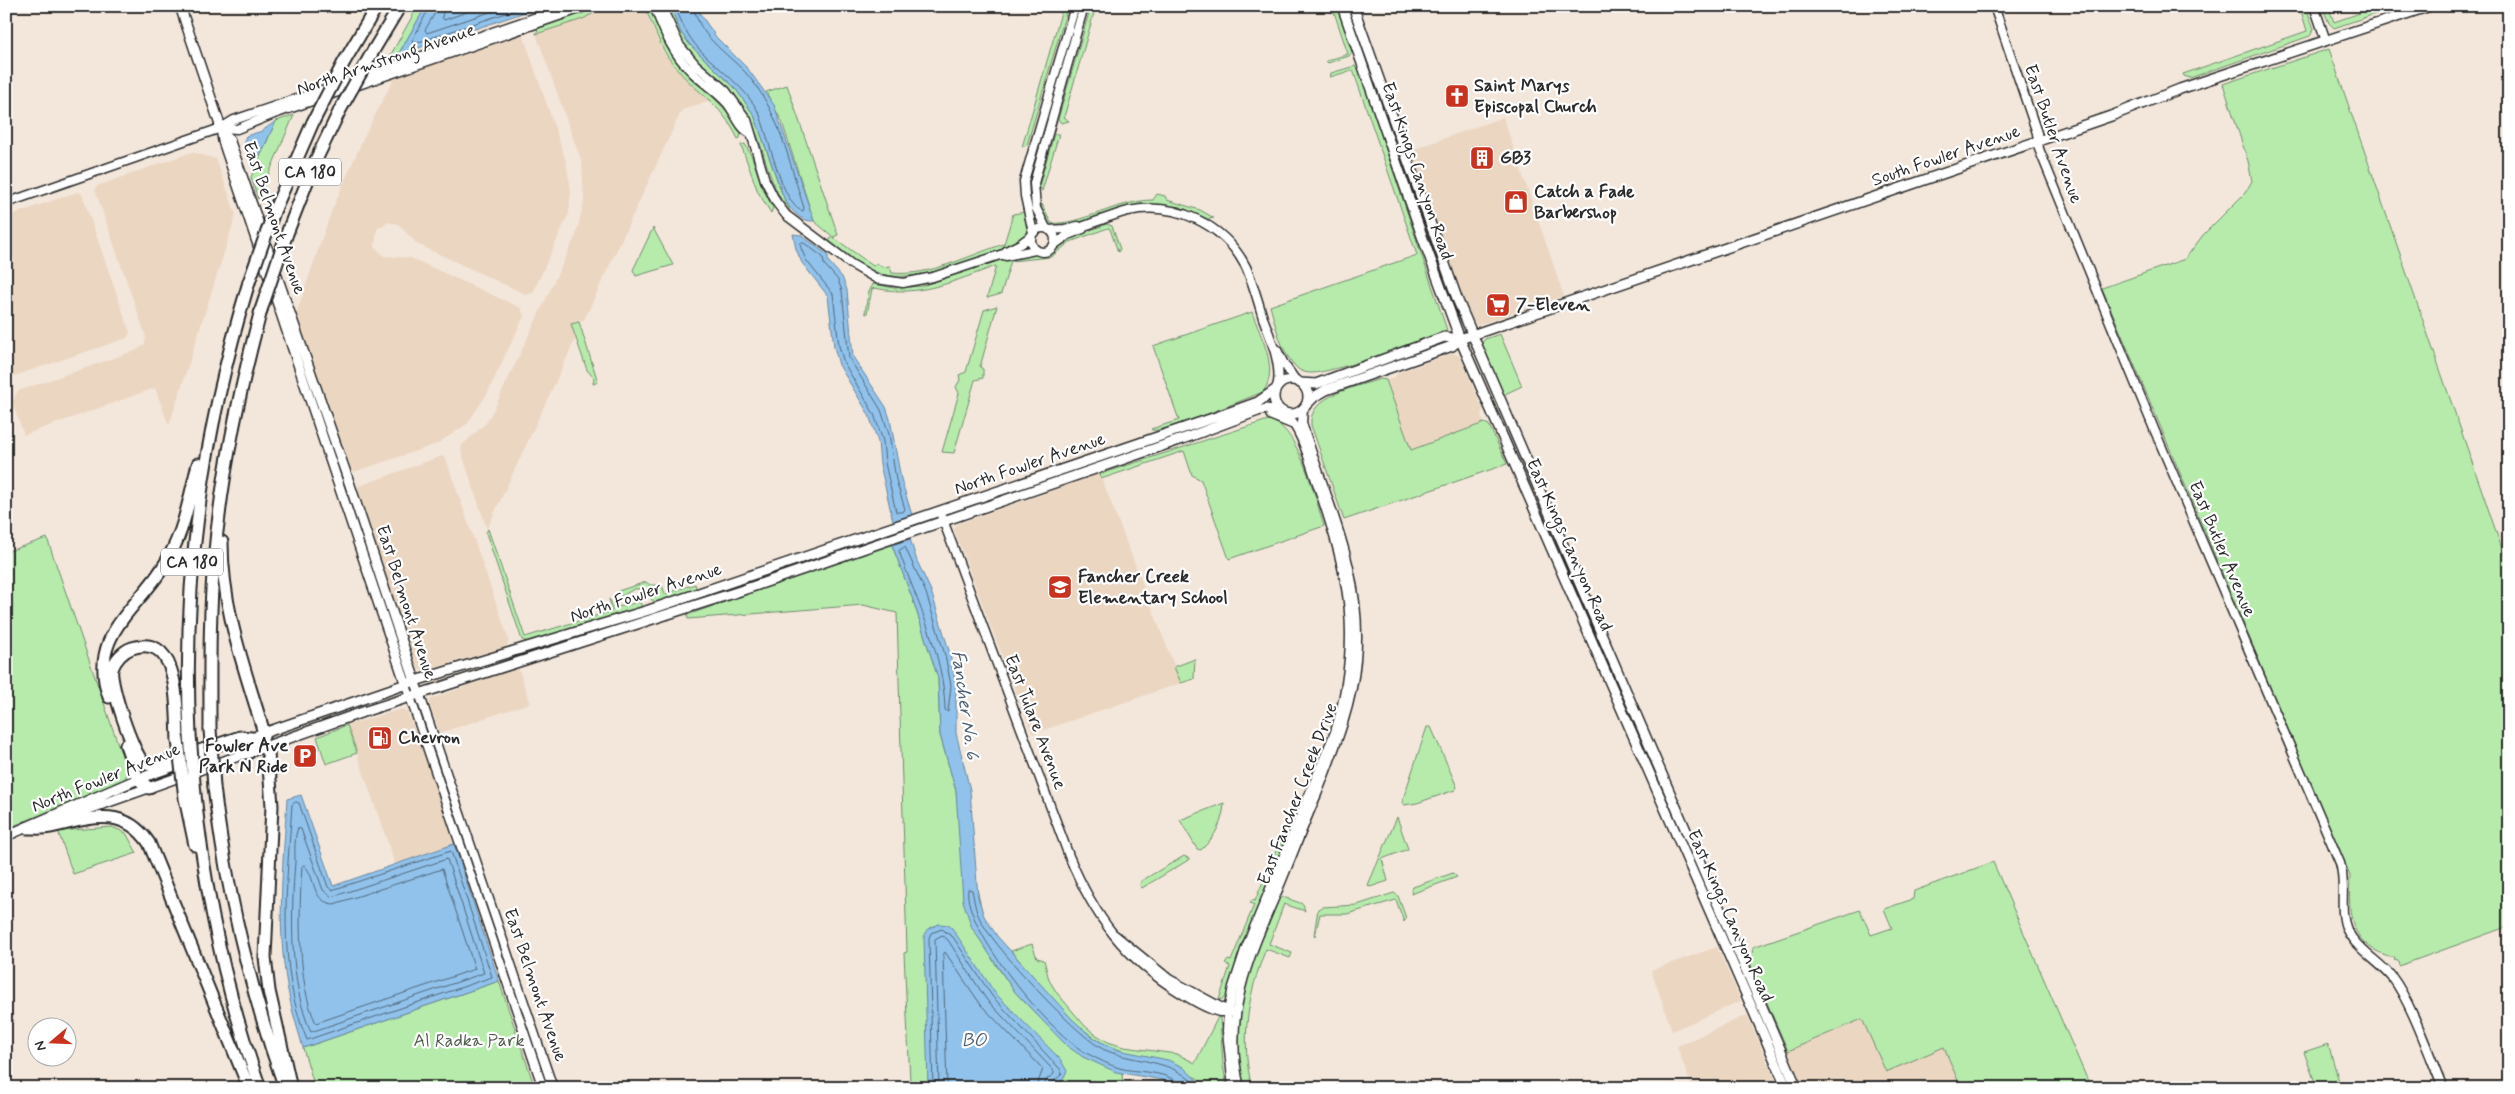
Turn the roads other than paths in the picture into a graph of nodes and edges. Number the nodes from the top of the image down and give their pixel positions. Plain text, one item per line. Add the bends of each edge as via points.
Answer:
1 (180, 6) edge
2 (376, 6) edge
3 (400, 6) edge
4 (569, 6) edge
5 (588, 6) edge
6 (654, 6) edge
7 (661, 6) edge
8 (1075, 6) edge
9 (1084, 6) edge
10 (1342, 6) edge
11 (1353, 6) edge
12 (1994, 6) edge
13 (2314, 6) edge
14 (2430, 6) edge
15 (2326, 41) junction
16 (221, 128) junction
17 (750, 133) junction
18 (2038, 141) junction
19 (1394, 154) junction
20 (6, 203) edge
21 (1084, 226) junction
22 (1429, 226) junction
23 (1048, 229) junction
24 (1032, 234) junction
25 (1054, 245) junction
26 (1036, 250) junction
27 (1003, 254) junction
28 (1472, 335) junction
29 (1460, 339) junction
30 (1274, 347) junction
31 (1298, 382) junction
32 (1276, 388) junction
33 (220, 391) junction
34 (1304, 407) junction
35 (1282, 412) junction
36 (1293, 424) junction
37 (1191, 436) junction
38 (229, 453) junction
39 (1524, 481) junction
40 (941, 517) junction
41 (901, 530) junction
42 (1556, 532) junction
43 (833, 548) junction
44 (783, 576) junction
45 (518, 649) junction
46 (470, 677) junction
47 (410, 683) junction
48 (414, 695) junction
49 (1627, 718) junction
50 (261, 740) junction
51 (248, 753) joint
52 (138, 779) junction
53 (1668, 787) junction
54 (149, 788) junction
55 (1659, 793) junction
56 (190, 796) junction
57 (28, 828) junction
58 (6, 836) edge
59 (1698, 860) junction
60 (1232, 1012) junction
61 (249, 1088) edge
62 (260, 1088) edge
63 (285, 1088) edge
64 (291, 1088) edge
65 (543, 1088) edge
66 (553, 1088) edge
67 (1233, 1088) edge
68 (1240, 1088) edge
69 (1787, 1088) edge
70 (1797, 1088) edge
71 (2443, 1088) edge

1 - 16 main road, East Belmont Avenue
2 - 33 highway, CA 180, bridge via 313,122 275,209 250,282
3 - 38 highway, CA 180, bridge via 340,110 314,164 286,236 261,310
4 - 16 street, North Armstrong Avenue via 234,120
5 - 16 street, North Armstrong Avenue via 237,129
6 - 17 street via 675,53 728,104 744,130
7 - 17 street via 680,46 696,66 733,99 747,120
8 - 24 street via 1031,154 1024,190
9 - 23 street via 1034,183 1038,214
10 - 19 main road, East Kings Canyon Road
11 - 22 main road, East Kings Canyon Road
12 - 18 street, East Butler Avenue
13 - 15 street
14 - 15 main road, South Fowler Avenue
15 - 18 main road, South Fowler Avenue via 2180,89
16 - 20 street, North Armstrong Avenue
16 - 47 main road, East Belmont Avenue
17 - 27 street via 769,190 782,210 860,271 894,282 925,280
18 - 28 main road, South Fowler Avenue
18 - 71 street, East Butler Avenue via 2122,352 2340,863 2347,929 2398,987
19 - 22 main road via 1404,170 1421,220
19 - 29 main road, East Kings Canyon Road
21 - 23 street
21 - 25 street
21 - 30 street via 1127,212 1154,208 1187,215 1212,228 1231,246 1246,268
22 - 28 main road, East Kings Canyon Road
23 - 24 street via 1037,229
23 - 25 street via 1055,238
24 - 26 street via 1031,243
24 - 27 street
25 - 26 street via 1047,251
26 - 27 street
28 - 29 main road, South Fowler Avenue
28 - 42 main road, East Kings Canyon Road
29 - 31 main road via 1444,337 1316,384
29 - 34 main road via 1452,346 1326,390
29 - 39 main road, East Kings Canyon Road
30 - 31 street
30 - 32 street via 1280,374
31 - 32 main road via 1285,381
31 - 34 main road via 1308,396
32 - 35 main road via 1275,404
32 - 40 main road, North Fowler Avenue via 1258,402
33 - 52 highway via 175,545 158,575 114,632 104,651 104,680
33 - 56 highway, CA 180, bridge via 205,458 192,566 188,663
34 - 35 main road via 1294,414
34 - 60 street, East Fancher Creek Drive via 1302,423 1352,576 1357,625 1356,660 1344,722 1248,957
35 - 36 street, East Fancher Creek Drive
35 - 37 main road, North Fowler Avenue via 1262,409
36 - 37 main road via 1279,417 1263,415
36 - 60 street, East Fancher Creek Drive via 1312,468 1344,571 1350,615 1348,674 1335,732 1246,947 1233,987
37 - 40 main road, North Fowler Avenue
38 - 50 highway via 222,535 224,590
38 - 63 highway, CA 180, bridge via 214,561 210,634 214,787 223,860 240,941
39 - 42 main road via 1533,488
39 - 49 main road, East Kings Canyon Road
40 - 41 main road, North Fowler Avenue
40 - 60 street, East Tulare Avenue via 1068,856 1089,899 1118,942 1163,982 1220,1012
41 - 43 main road, North Fowler Avenue
41 - 44 main road, North Fowler Avenue
42 - 53 main road, East Kings Canyon Road
43 - 44 main road via 829,555 798,566
43 - 45 main road, North Fowler Avenue via 649,610
44 - 46 main road, North Fowler Avenue
45 - 46 main road via 515,656 481,669
45 - 47 main road, North Fowler Avenue
46 - 48 main road, North Fowler Avenue
47 - 48 street, East Belmont Avenue
47 - 50 main road, North Fowler Avenue
48 - 50 main road, North Fowler Avenue
48 - 65 street, East Belmont Avenue
48 - 66 street, East Belmont Avenue
49 - 53 main road via 1636,729 1660,784
49 - 55 main road, East Kings Canyon Road
50 - 51 highway
50 - 52 main road, North Fowler Avenue
50 - 56 highway, bridge via 240,737 161,764 152,766 145,763 136,752 112,682 113,667 120,655 140,646 151,647 171,665 178,740
50 - 64 highway via 268,753 272,806 265,957 269,991
51 - 54 main road, North Fowler Avenue
52 - 54 highway
52 - 57 main road, North Fowler Avenue
53 - 59 main road, East Kings Canyon Road
54 - 57 main road, North Fowler Avenue
55 - 59 main road via 1665,797 1688,848
55 - 69 main road, East Kings Canyon Road
56 - 62 highway, CA 180 via 211,910 232,998
57 - 58 main road, North Fowler Avenue
57 - 61 highway via 112,817 141,833 152,850
59 - 70 main road, East Kings Canyon Road
60 - 67 street via 1228,1053
60 - 68 street

